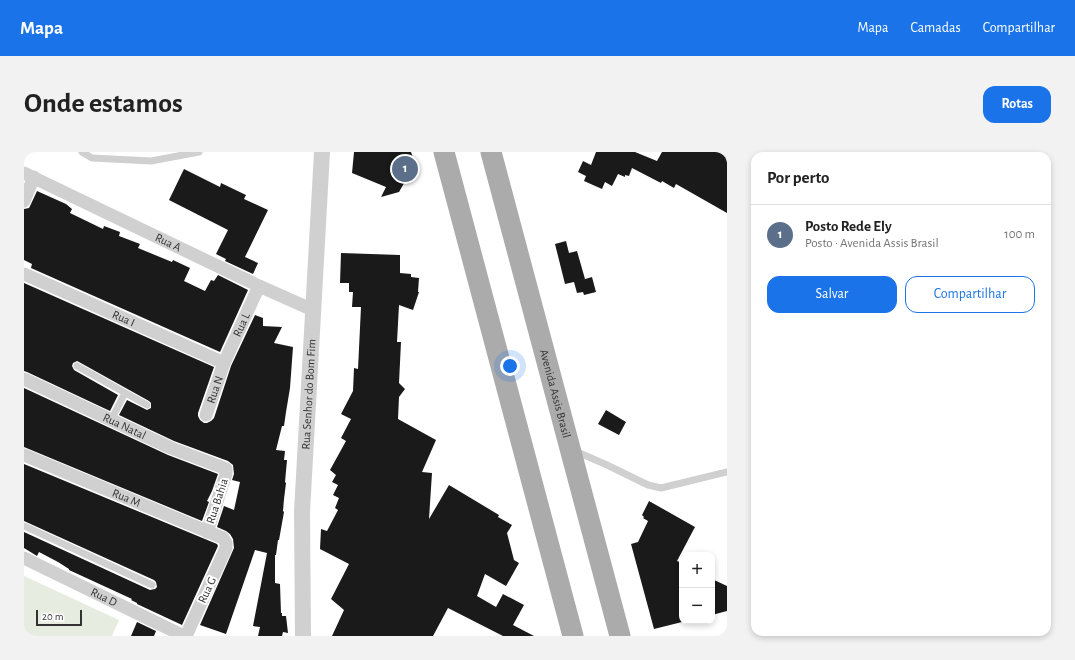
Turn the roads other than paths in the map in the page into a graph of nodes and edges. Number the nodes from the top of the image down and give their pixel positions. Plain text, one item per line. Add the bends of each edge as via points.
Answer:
1 (82, 152) edge
2 (198, 152) edge
3 (322, 152) edge
4 (444, 152) edge
5 (491, 152) edge
6 (29, 175) edge
7 (24, 201) edge
8 (24, 274) edge
9 (259, 286) junction
10 (313, 310) junction
11 (224, 363) junction
12 (78, 366) dead end
13 (24, 379) edge
14 (125, 393) junction
15 (147, 405) dead end
16 (206, 415) dead end
17 (111, 420) junction
18 (570, 449) junction
19 (24, 455) edge
20 (226, 469) joint
21 (727, 472) edge
22 (24, 526) edge
23 (207, 532) junction
24 (226, 543) joint
25 (24, 558) edge
26 (152, 585) dead end
27 (185, 636) edge
28 (303, 636) edge
29 (573, 636) edge
30 (620, 636) edge

1 - 2 lane via 92,158 151,161
3 - 10 street, Rua Senhor do Bom Fim
4 - 29 main road
5 - 18 main road, Avenida Assis Brasil
6 - 7 street
6 - 9 street, Rua A
8 - 11 street, Rua I
9 - 10 street, Rua A
9 - 11 street, Rua L
10 - 28 street, Rua Senhor do Bom Fim via 302,512
11 - 16 street, Rua N
12 - 14 lane
13 - 17 street, Rua Natal
14 - 15 lane
14 - 17 lane
17 - 20 street, Rua Natal via 171,448
18 - 21 lane via 648,485 661,488
18 - 30 main road, Avenida Assis Brasil
19 - 23 street, Rua M
20 - 23 street, Rua Bahia
22 - 26 lane
23 - 24 street, Rua M via 223,538
24 - 27 street, Rua G via 226,548
25 - 27 street, Rua D

